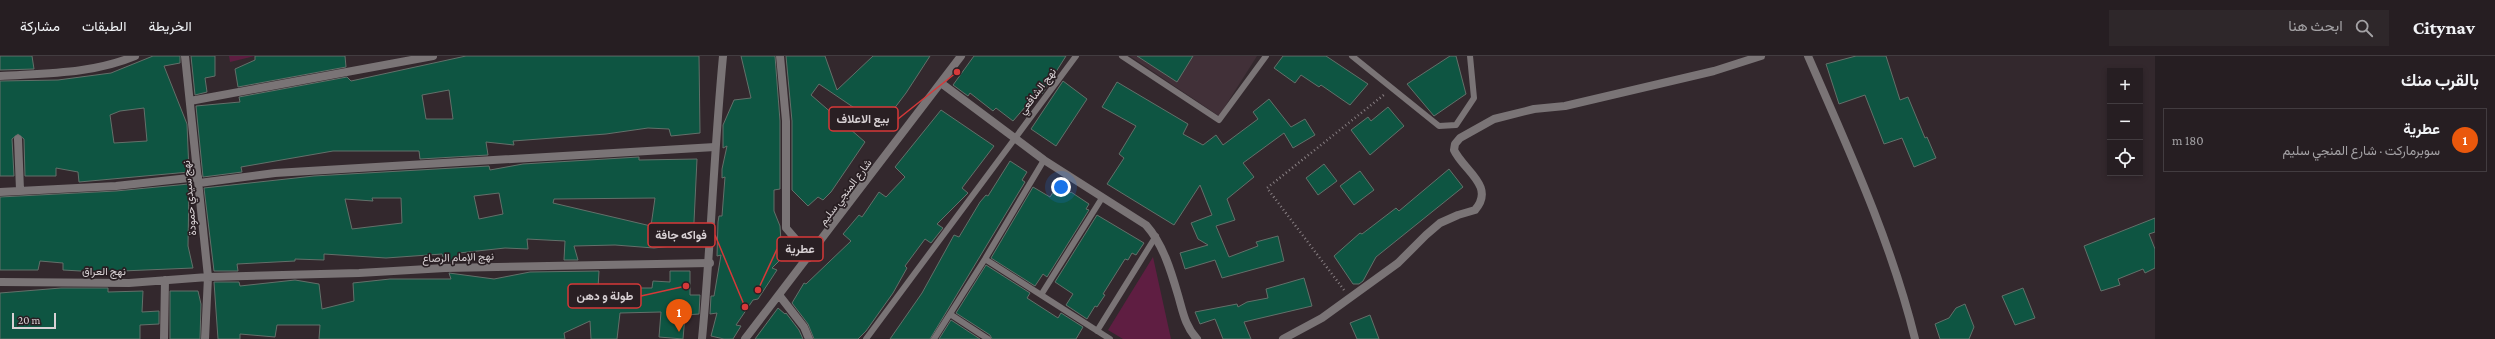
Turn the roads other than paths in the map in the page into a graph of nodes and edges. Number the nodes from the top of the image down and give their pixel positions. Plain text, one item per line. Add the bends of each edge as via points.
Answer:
1 (135, 56) edge
2 (185, 56) edge
3 (433, 56) edge
4 (723, 56) edge
5 (780, 56) edge
6 (961, 56) edge
7 (1076, 56) edge
8 (1122, 56) edge
9 (1266, 56) edge
10 (1352, 56) edge
11 (1470, 56) edge
12 (1761, 56) edge
13 (1808, 56) edge
14 (0, 76) edge
15 (941, 83) junction
16 (190, 101) junction
17 (1014, 138) junction
18 (18, 139) dead end
19 (715, 147) junction
20 (1044, 160) junction
21 (198, 180) junction
22 (20, 190) junction
23 (0, 192) edge
24 (1102, 198) junction
25 (1156, 236) junction
26 (809, 258) junction
27 (985, 259) junction
28 (710, 263) junction
29 (208, 277) junction
30 (165, 280) junction
31 (0, 282) edge
32 (779, 295) junction
33 (1041, 295) junction
34 (950, 314) junction
35 (1187, 328) junction
36 (1097, 331) junction
37 (164, 339) edge
38 (205, 339) edge
39 (702, 339) edge
40 (745, 339) edge
41 (809, 339) edge
42 (866, 339) edge
43 (934, 339) edge
44 (988, 339) edge
45 (1110, 339) edge
46 (1189, 339) edge
47 (1197, 339) edge
48 (1283, 339) edge
49 (1914, 339) edge

1 - 14 street via 114,65 79,71
2 - 16 street, نهج سيدي حمودة
3 - 16 street
4 - 19 street
5 - 26 street via 786,121 786,228
6 - 15 street, شارع المنجي سليم
7 - 17 lane, نهج الشافعي
8 - 9 lane via 1219,120
10 - 11 lane via 1440,126 1456,125 1474,98
12 - 48 street via 1706,73 1565,106 1494,119 1466,134 1457,141 1454,150 1478,180 1482,190 1480,205 1470,213 1440,223 1398,263 1322,318
13 - 49 street via 1849,150 1899,279
15 - 17 street
15 - 26 street, شارع المنجي سليم
16 - 21 street, نهج سيدي حمودة
17 - 20 street
17 - 42 lane, نهج الشافعي
18 - 22 street
19 - 21 street via 291,172
19 - 28 street
20 - 24 street
20 - 27 lane
21 - 22 street
21 - 29 street, نهج سيدي حمودة
22 - 23 street
24 - 25 street via 1146,225
24 - 33 lane
25 - 35 street
25 - 36 lane
26 - 32 street, شارع المنجي سليم
27 - 33 lane
27 - 34 lane
28 - 29 street, نهج الإمام الرصاع via 525,265
28 - 39 street
29 - 30 street, نهج العراق
29 - 38 street, نهج سيدي حمودة
30 - 31 street, نهج العراق via 129,283
30 - 37 street
32 - 40 street, شارع المنجي سليم
32 - 41 street via 804,326
33 - 36 lane
34 - 43 lane
34 - 44 lane
35 - 46 street
35 - 47 street
36 - 45 lane

